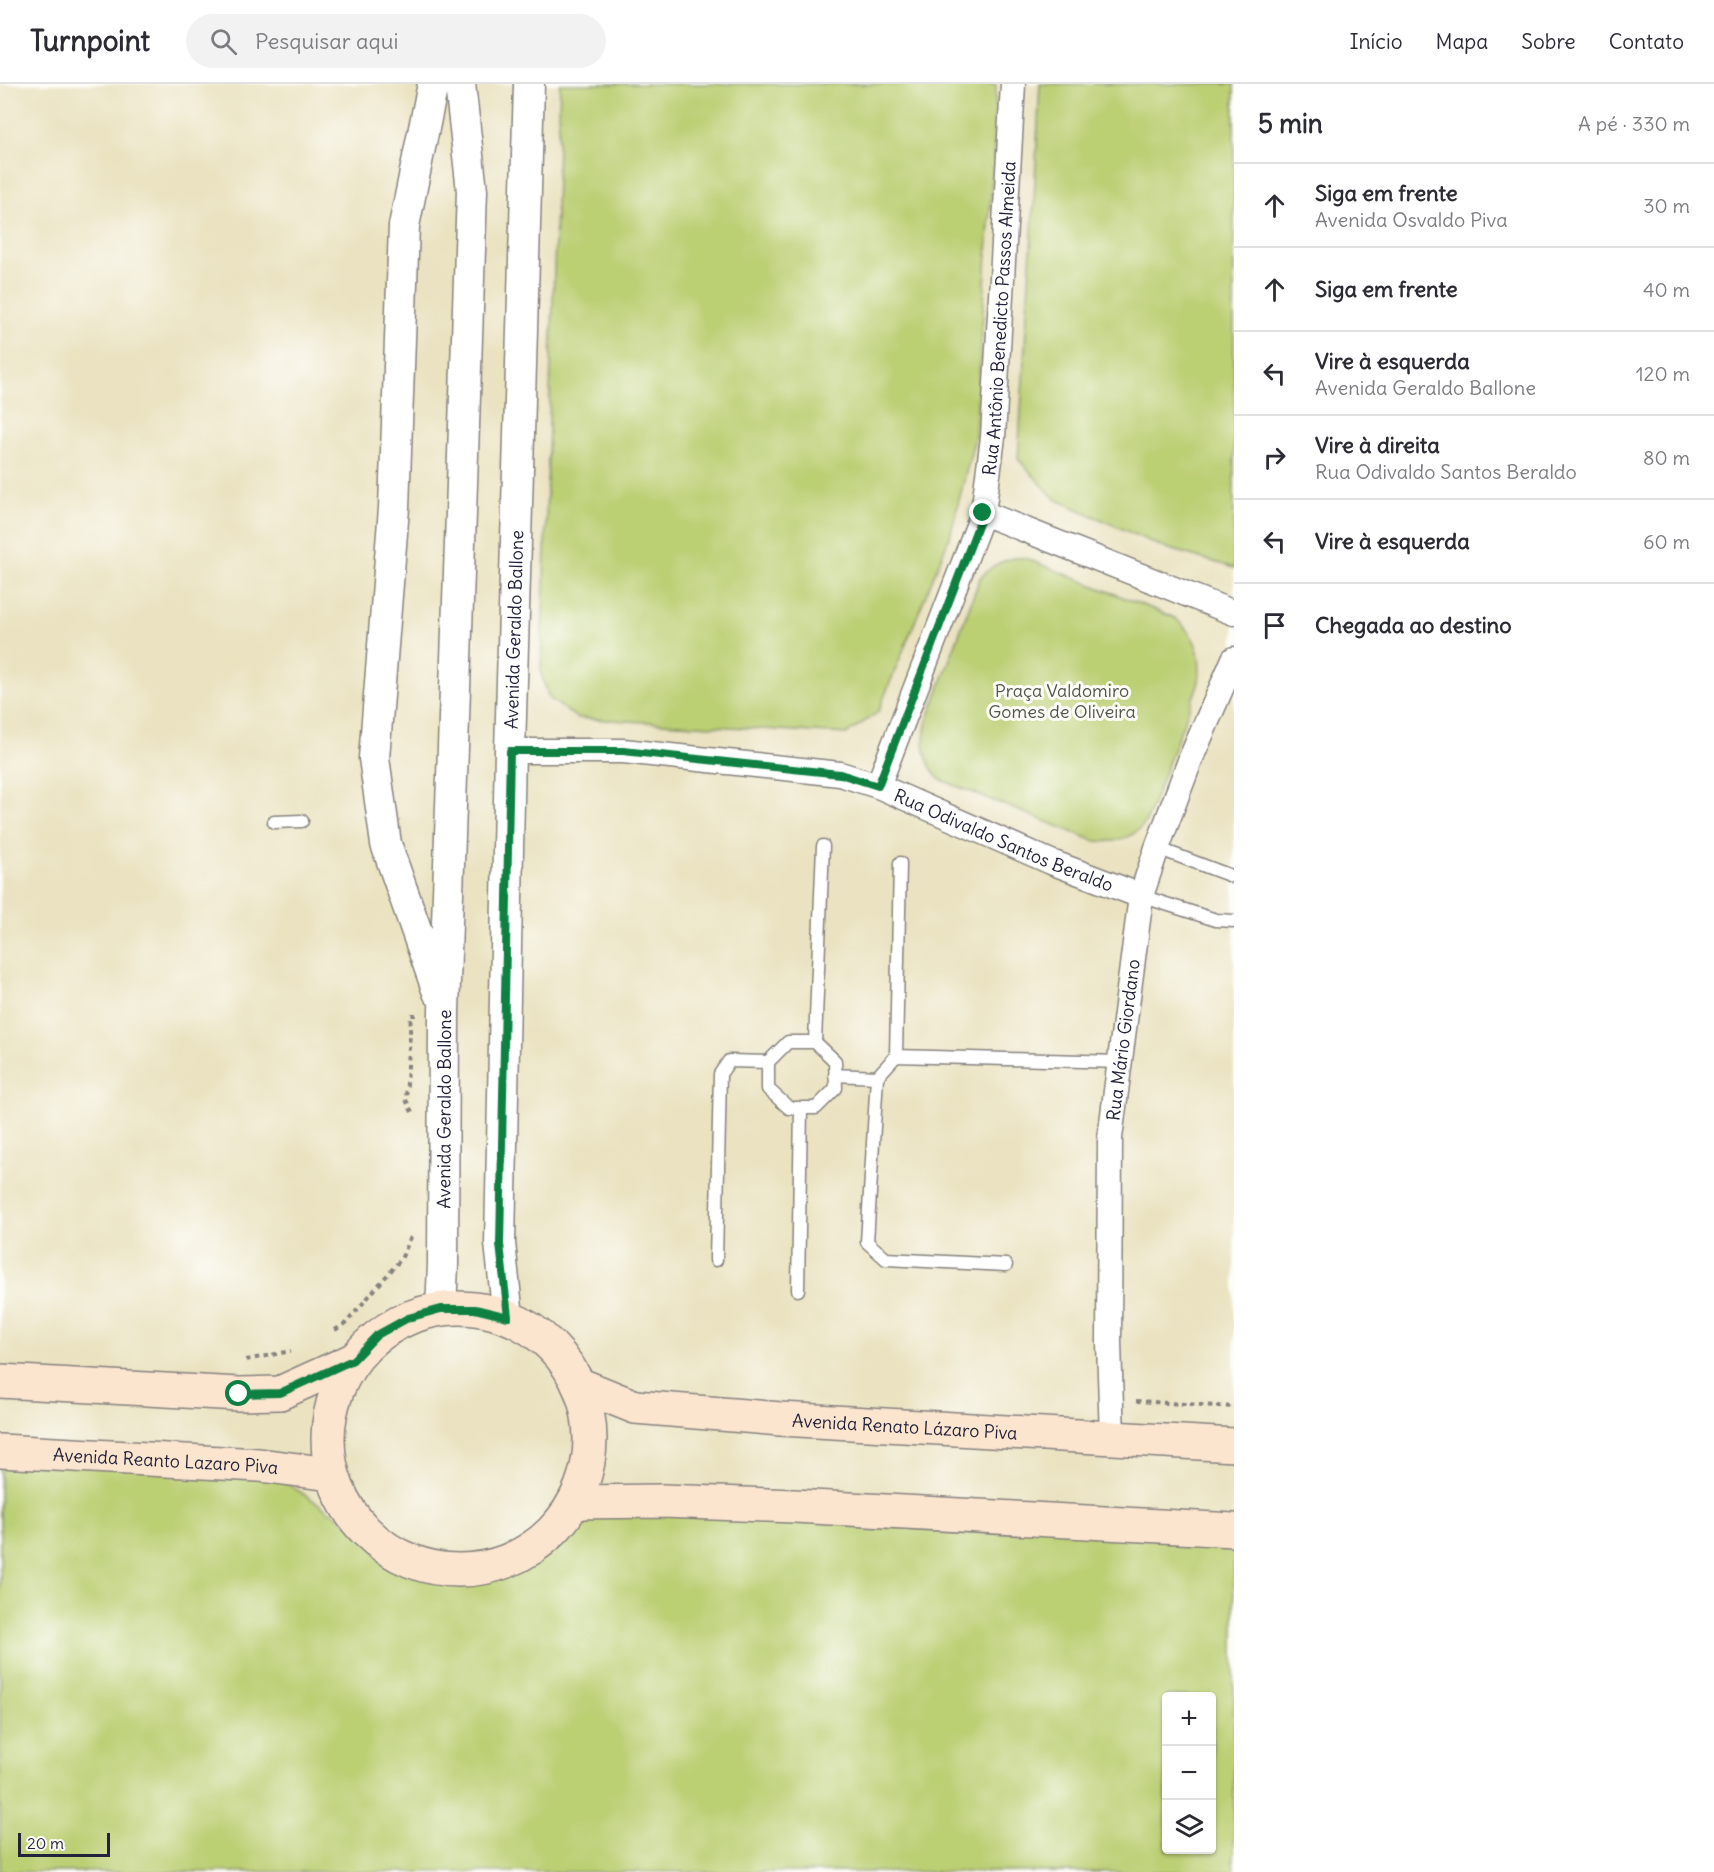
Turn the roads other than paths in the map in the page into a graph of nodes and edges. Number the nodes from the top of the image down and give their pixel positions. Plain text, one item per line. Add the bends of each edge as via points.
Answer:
1 (433, 84) edge
2 (460, 84) edge
3 (529, 84) edge
4 (1013, 84) edge
5 (983, 513) junction
6 (1234, 613) edge
7 (1234, 659) edge
8 (510, 751) junction
9 (878, 786) junction
10 (302, 821) dead end
11 (274, 822) dead end
12 (823, 846) dead end
13 (1157, 848) junction
14 (900, 863) dead end
15 (1234, 877) edge
16 (1141, 896) junction
17 (1234, 921) edge
18 (444, 1013) junction
19 (815, 1042) junction
20 (896, 1056) junction
21 (768, 1062) junction
22 (1120, 1062) junction
23 (835, 1075) junction
24 (877, 1077) junction
25 (801, 1108) junction
26 (716, 1260) dead end
27 (1006, 1265) dead end
28 (798, 1290) dead end
29 (441, 1309) junction
30 (508, 1317) junction
31 (353, 1360) junction
32 (0, 1381) edge
33 (578, 1384) junction
34 (1112, 1439) junction
35 (1234, 1445) edge
36 (0, 1451) edge
37 (331, 1474) junction
38 (574, 1502) junction
39 (1234, 1530) edge

1 - 18 street via 404,226 394,508 374,758 386,844
2 - 18 street, Avenida Geraldo Ballone via 472,191
3 - 8 street, Avenida Geraldo Ballone
4 - 5 street, Rua Antônio Benedicto Passos Almeida via 993,437
5 - 6 street
5 - 9 street, Rua Antônio Benedicto Passos Almeida
7 - 13 street, Rua Mário Giordano
8 - 9 street, Rua Odivaldo Santos Beraldo via 623,751 840,774
8 - 30 street, Avenida Geraldo Ballone via 500,1244
9 - 16 street, Rua Odivaldo Santos Beraldo via 1051,862
10 - 11 lane
12 - 19 lane
13 - 15 lane
13 - 16 street, Rua Mário Giordano
14 - 20 lane
16 - 17 lane via 1216,920
16 - 22 street, Rua Mário Giordano
18 - 29 street, Avenida Geraldo Ballone
19 - 21 lane via 788,1042
19 - 23 lane via 835,1061
20 - 22 lane
20 - 24 lane
21 - 25 lane via 768,1089 789,1108
21 - 26 lane via 729,1061 720,1074
22 - 34 street, Rua Mário Giordano via 1110,1138 1108,1342
23 - 24 lane
23 - 25 lane via 836,1088 816,1108
24 - 27 lane via 867,1242 886,1259
25 - 28 lane
29 - 30 main road via 475,1309
29 - 31 main road via 408,1318 377,1335
30 - 33 main road via 549,1344
31 - 32 main road via 280,1393
31 - 37 main road via 328,1414
33 - 34 main road, Avenida Renato Lázaro Piva via 635,1407
33 - 38 main road via 587,1412 590,1443 586,1474
34 - 35 main road, Avenida Renato Lázaro Piva
36 - 37 main road, Avenida Reanto Lazaro Piva via 259,1465
37 - 38 main road via 344,1506 366,1533 384,1547 426,1566 460,1570 495,1565 526,1551 554,1530
38 - 39 main road via 794,1506

